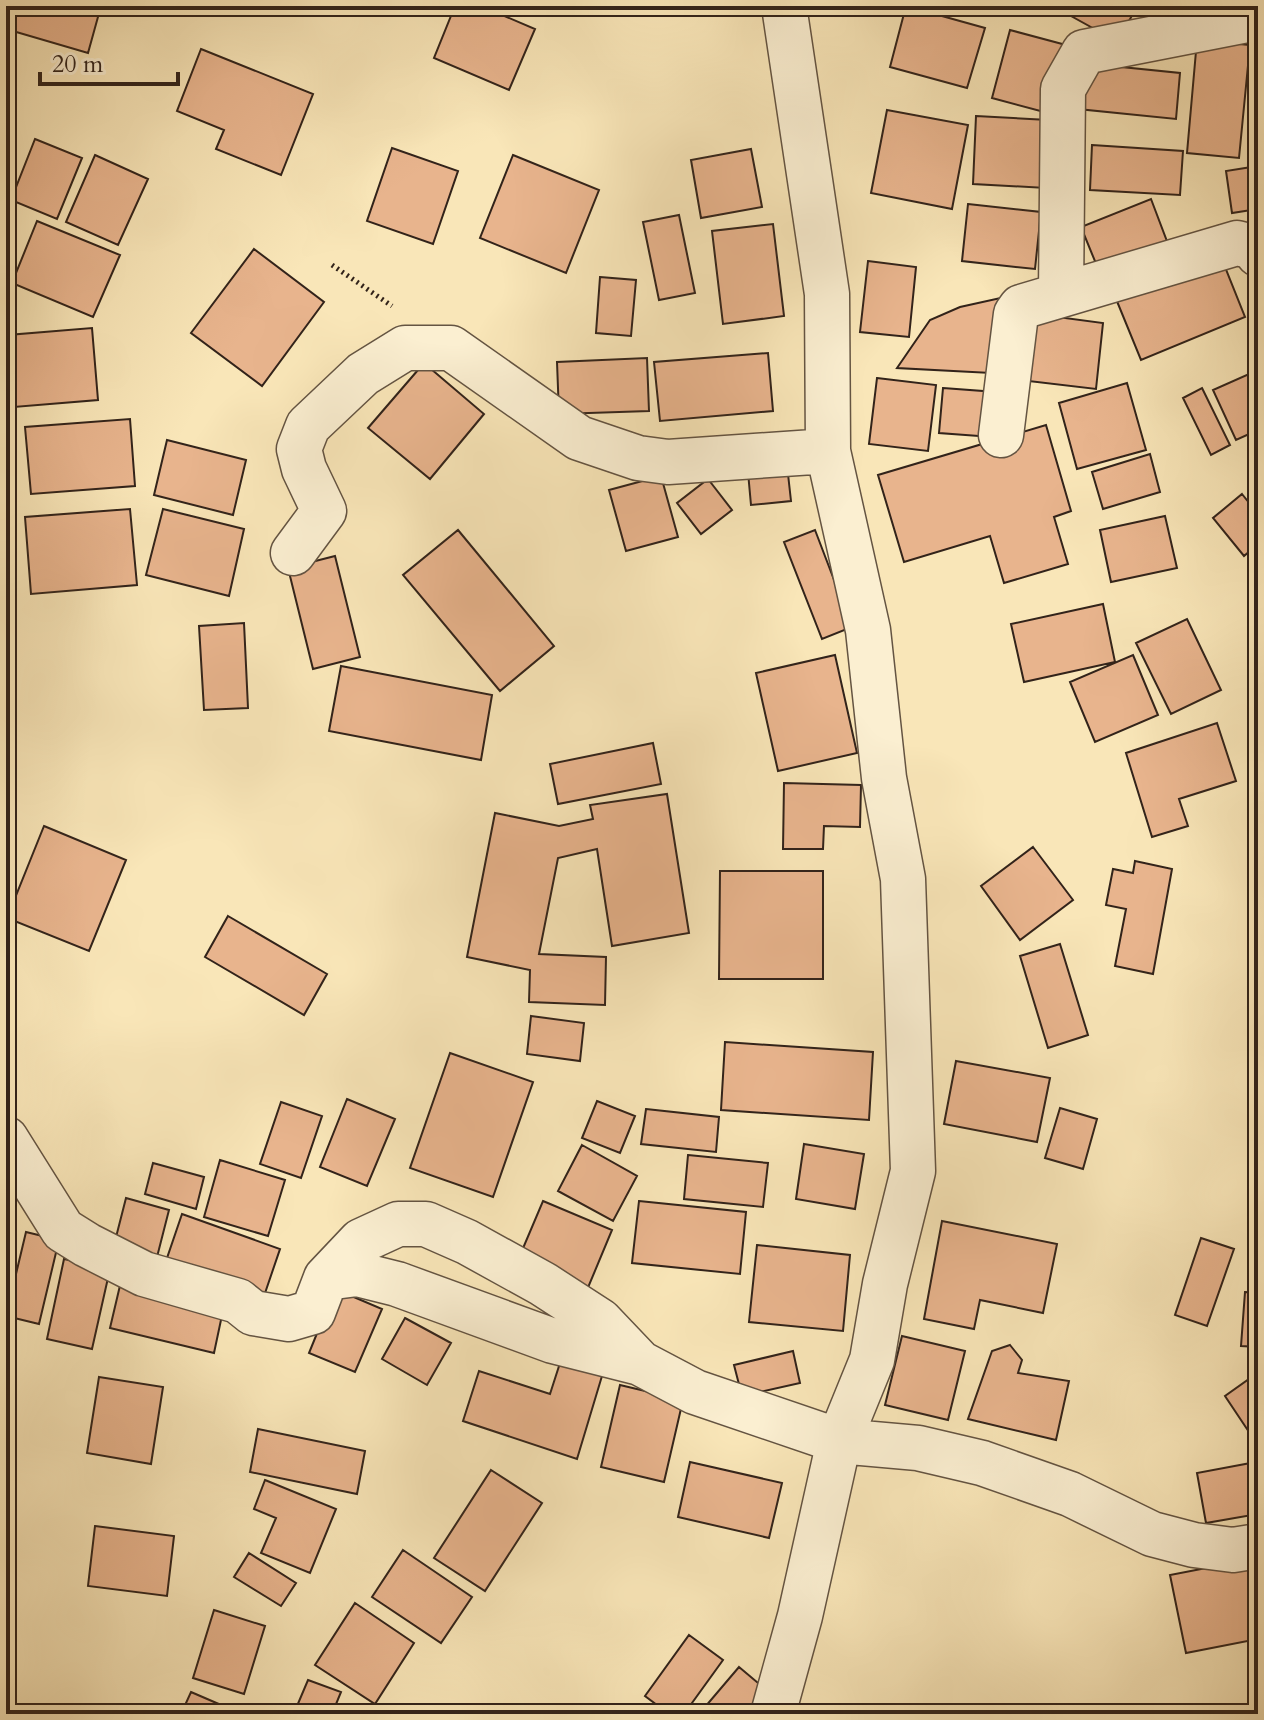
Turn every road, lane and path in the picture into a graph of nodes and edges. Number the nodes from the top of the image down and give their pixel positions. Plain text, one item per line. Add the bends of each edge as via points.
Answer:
1 (784, 6) edge
2 (1258, 18) edge
3 (1258, 254) edge
4 (1061, 293) junction
5 (1001, 435) dead end
6 (828, 451) junction
7 (293, 553) dead end
8 (6, 1139) edge
9 (326, 1278) junction
10 (640, 1363) junction
11 (839, 1441) junction
12 (1258, 1546) edge
13 (773, 1714) edge

1 - 6 street via 827,294
2 - 4 street via 1084,52 1063,89
3 - 4 street via 1237,243
4 - 5 street via 1021,307 1016,314
6 - 7 street via 668,462 638,458 579,438 451,348 405,348 363,374 308,426 299,449 324,511
6 - 11 street via 868,630 884,778 903,879 913,1171 872,1360
8 - 9 street via 63,1230 144,1274 238,1301 253,1313 289,1319 313,1312
9 - 10 street via 357,1274 397,1284 553,1341
9 - 10 street via 361,1241 398,1224 426,1224 505,1263 600,1321
10 - 11 street via 695,1392
11 - 12 street via 918,1448 982,1463 1070,1494 1152,1534 1194,1545 1233,1550
11 - 13 street

